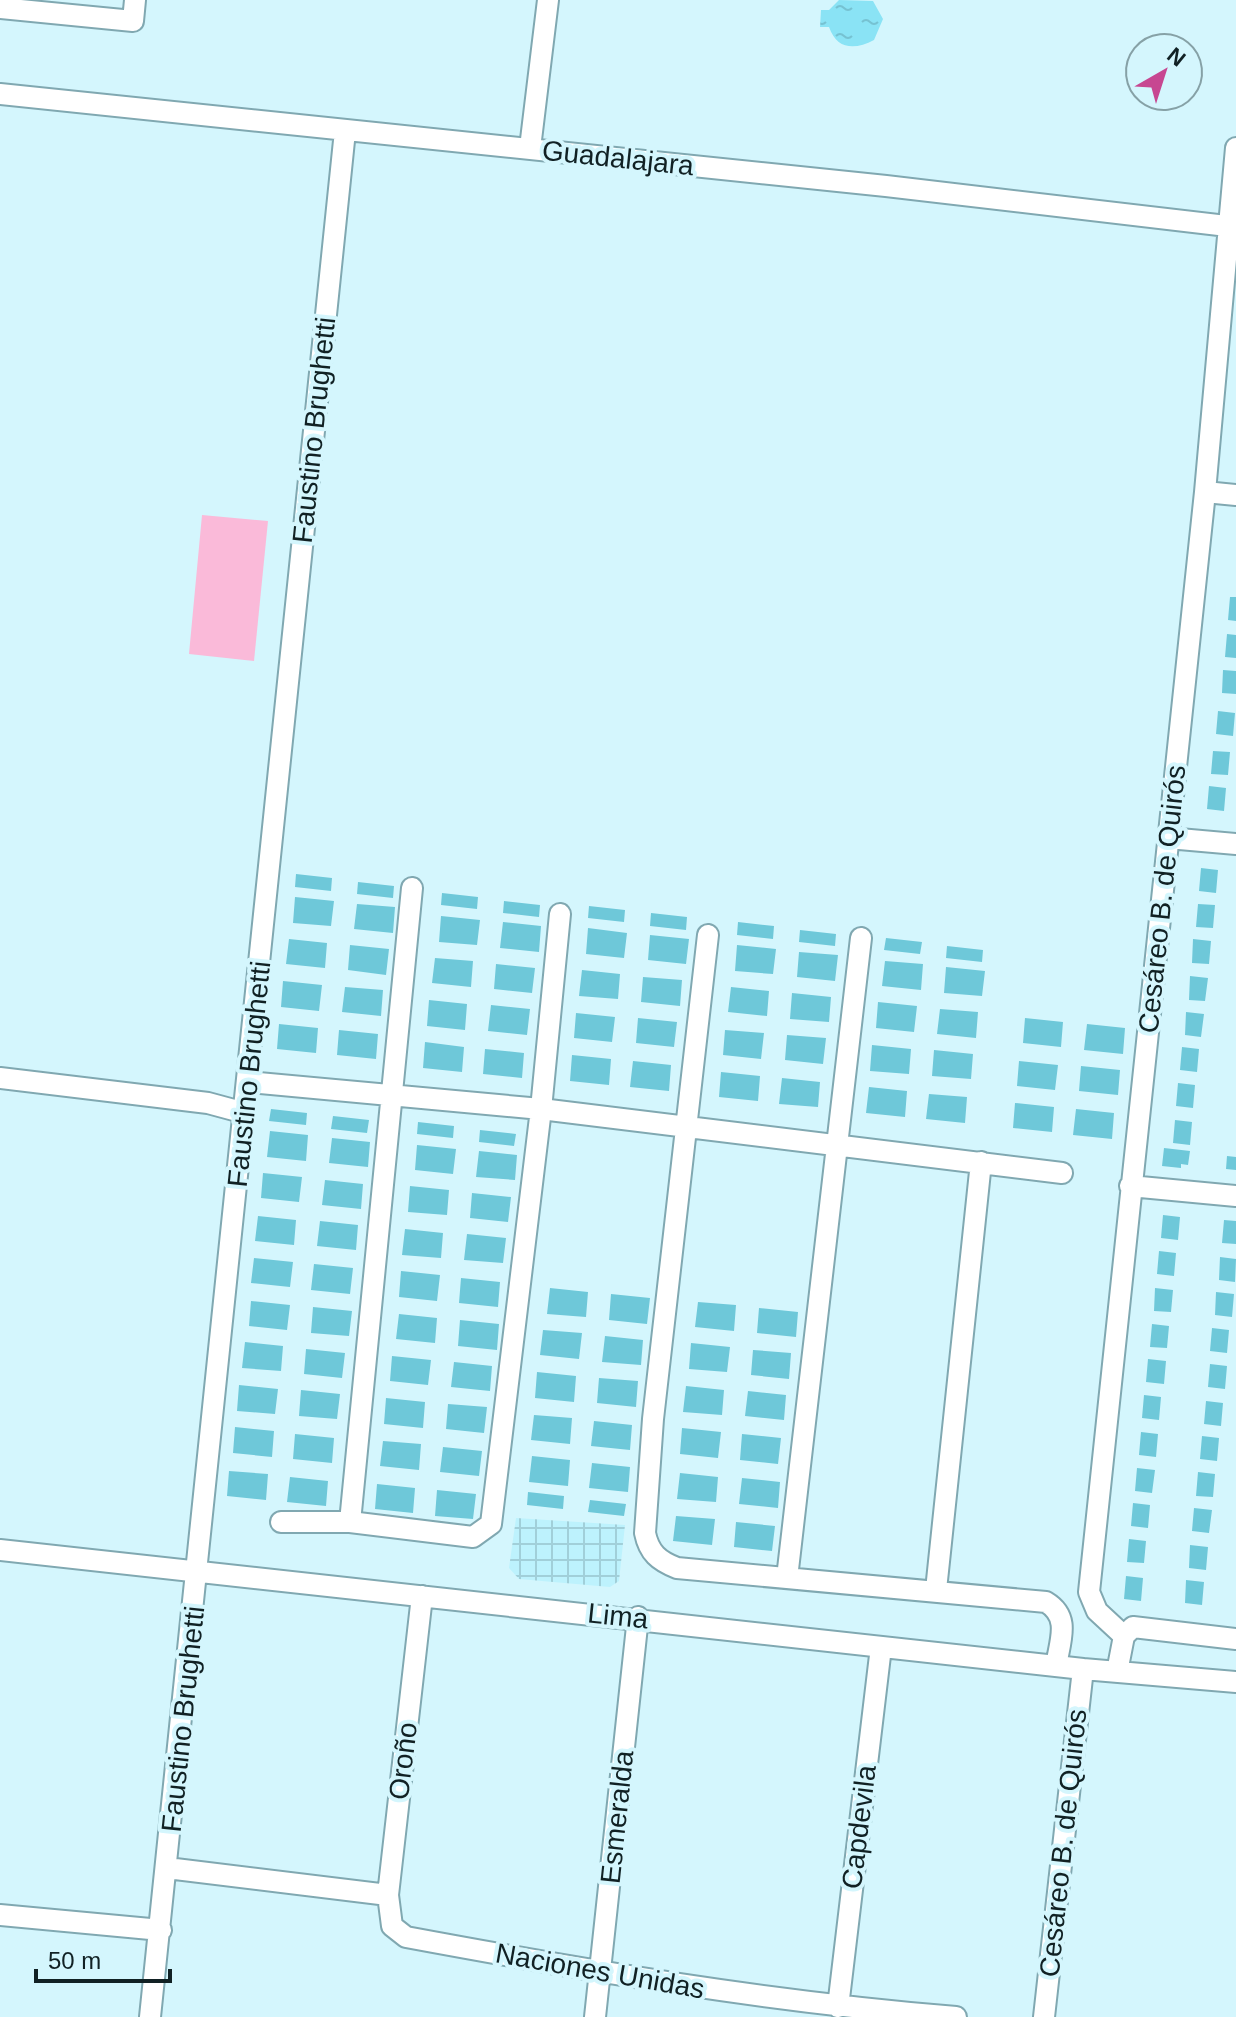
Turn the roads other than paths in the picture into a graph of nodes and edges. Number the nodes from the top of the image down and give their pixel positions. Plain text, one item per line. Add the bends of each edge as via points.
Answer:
1 (135, 0) edge
2 (548, 0) edge
3 (0, 8) edge
4 (0, 94) edge
5 (345, 131) junction
6 (530, 148) junction
7 (1236, 148) edge
8 (1232, 227) edge
9 (1205, 492) junction
10 (1236, 495) edge
11 (1168, 838) junction
12 (1236, 844) edge
13 (412, 888) dead end
14 (560, 914) dead end
15 (708, 935) dead end
16 (861, 938) dead end
17 (0, 1078) edge
18 (249, 1082) junction
19 (391, 1095) junction
20 (541, 1109) junction
21 (245, 1113) junction
22 (686, 1127) junction
23 (837, 1145) junction
24 (981, 1162) junction
25 (1062, 1173) dead end
26 (1130, 1186) junction
27 (1236, 1196) edge
28 (281, 1522) dead end
29 (350, 1522) junction
30 (0, 1550) edge
31 (198, 1571) junction
32 (787, 1578) junction
33 (936, 1590) junction
34 (422, 1596) junction
35 (638, 1617) junction
36 (1124, 1636) junction
37 (1236, 1639) edge
38 (881, 1647) junction
39 (1056, 1666) junction
40 (1083, 1669) junction
41 (1117, 1672) junction
42 (1236, 1682) edge
43 (167, 1868) junction
44 (388, 1895) junction
45 (0, 1915) edge
46 (392, 1926) joint
47 (161, 1930) junction
48 (600, 1973) junction
49 (827, 2010) edge
50 (150, 2017) edge
51 (595, 2017) edge
52 (956, 2017) edge
53 (1044, 2017) edge

1 - 3 street via 133,21
2 - 6 street
4 - 5 street, Guadalajara
5 - 6 street, Guadalajara
5 - 18 street, Faustino Brughetti
6 - 8 street, Guadalajara
7 - 8 street, Cesáreo B. de Quirós
8 - 9 street, Cesáreo B. de Quirós
9 - 10 street
9 - 11 street, Cesáreo B. de Quirós
11 - 12 street
11 - 26 street, Cesáreo B. de Quirós
13 - 19 street
14 - 20 street
15 - 22 street
16 - 23 street
17 - 21 street via 208,1103
18 - 19 street
18 - 21 street, Faustino Brughetti
19 - 20 street
19 - 29 street
20 - 22 street
20 - 29 street via 491,1524 473,1537
21 - 31 street, Faustino Brughetti
22 - 23 street
22 - 32 street via 653,1419 648,1548 661,1562 677,1568
23 - 24 street
23 - 32 street
24 - 25 street
24 - 33 street
26 - 27 street
26 - 36 street, Cesáreo B. de Quirós via 1089,1592 1097,1611
28 - 29 street
30 - 31 street, Lima
31 - 34 street, Lima
31 - 43 street, Faustino Brughetti
32 - 33 street
33 - 39 street via 1046,1602 1059,1610 1063,1620
34 - 35 street, Lima
34 - 44 street, Oroño
35 - 38 street, Lima
35 - 48 street, Esmeralda
36 - 37 street via 1133,1627
36 - 41 street
38 - 39 street, Lima
38 - 49 street, Capdevila
39 - 40 street, Lima
40 - 41 street, Lima
40 - 53 street, Cesáreo B. de Quirós
41 - 42 street, Lima
43 - 44 street
43 - 47 street, Faustino Brughetti
44 - 46 street, Oroño
45 - 47 street
46 - 48 street, Naciones Unidas via 406,1937
47 - 50 street, Faustino Brughetti
48 - 49 street, Naciones Unidas
48 - 51 street, Esmeralda
49 - 52 street, Naciones Unidas

